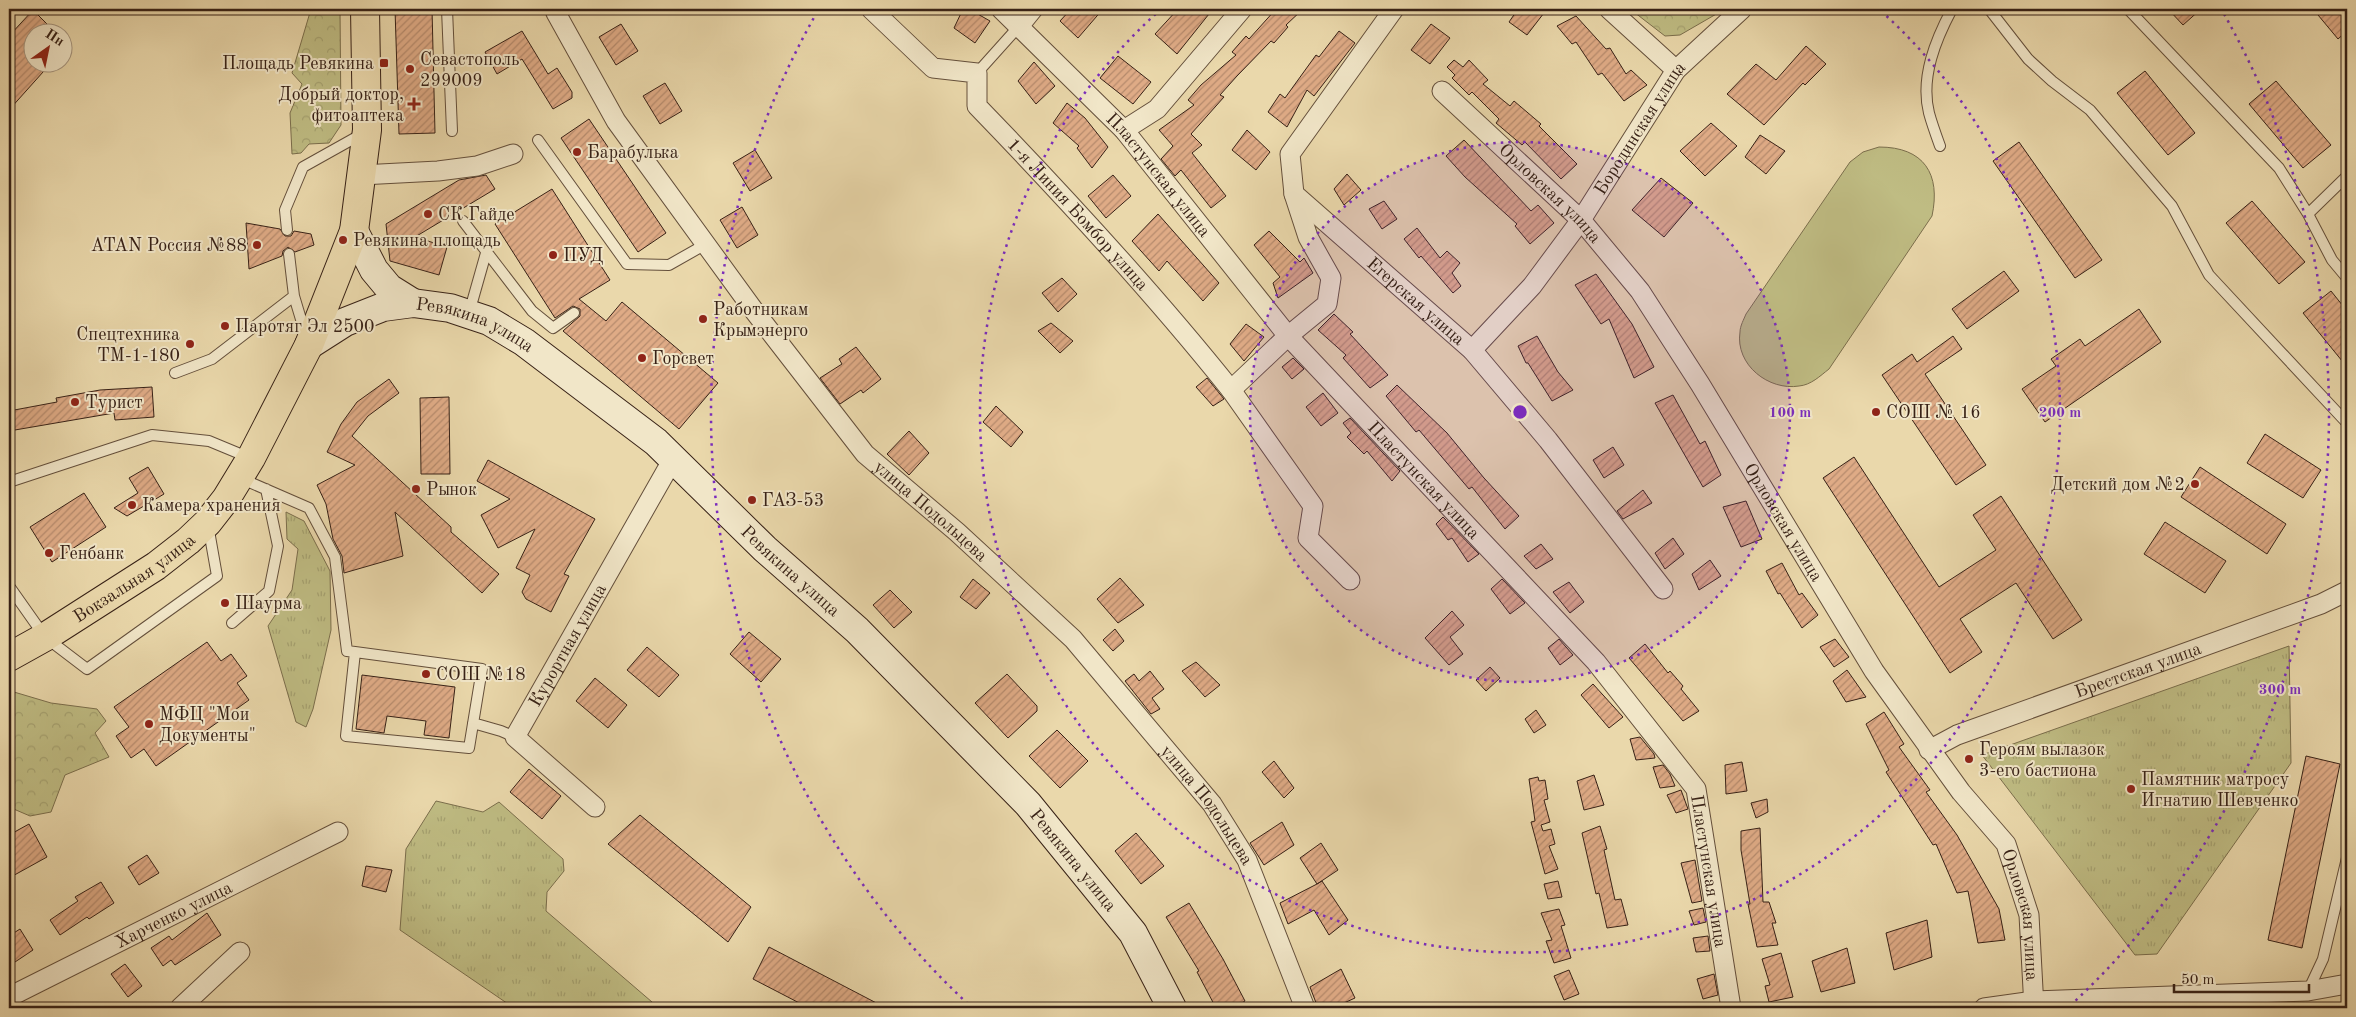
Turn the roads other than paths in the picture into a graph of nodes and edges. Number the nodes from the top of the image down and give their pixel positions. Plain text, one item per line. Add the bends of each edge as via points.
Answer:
1 (365, 9) edge
2 (448, 9) edge
3 (558, 9) edge
4 (871, 9) edge
5 (1001, 9) edge
6 (1034, 9) edge
7 (1242, 9) edge
8 (1394, 9) edge
9 (1609, 9) edge
10 (1742, 9) edge
11 (1952, 9) edge
12 (1989, 9) edge
13 (2128, 9) edge
14 (1020, 25) junction
15 (1676, 70) junction
16 (977, 73) junction
17 (1442, 91) dead end
18 (367, 130) junction
19 (1124, 130) junction
20 (452, 131) dead end
21 (538, 140) dead end
22 (1940, 146) dead end
23 (513, 154) dead end
24 (361, 175) junction
25 (2347, 176) edge
26 (1294, 194) junction
27 (2308, 214) junction
28 (1581, 220) junction
29 (462, 221) dead end
30 (287, 230) dead end
31 (354, 231) junction
32 (706, 244) junction
33 (486, 253) junction
34 (289, 254) dead end
35 (2347, 278) edge
36 (294, 296) junction
37 (413, 303) junction
38 (574, 313) dead end
39 (468, 314) junction
40 (1288, 336) junction
41 (309, 345) junction
42 (1472, 350) junction
43 (175, 374) dead end
44 (1231, 390) junction
45 (2347, 423) edge
46 (672, 459) junction
47 (245, 468) junction
48 (9, 482) edge
49 (266, 489) junction
50 (208, 522) junction
51 (1350, 580) dead end
52 (9, 586) edge
53 (1663, 589) dead end
54 (2347, 591) edge
55 (232, 623) dead end
56 (45, 638) junction
57 (355, 652) junction
58 (9, 657) edge
59 (473, 723) junction
60 (515, 738) junction
61 (1929, 750) junction
62 (595, 807) dead end
63 (338, 832) dead end
64 (2347, 858) edge
65 (240, 952) dead end
66 (2347, 984) edge
67 (2308, 991) junction
68 (9, 997) edge
69 (2034, 1004) edge
70 (180, 1008) edge
71 (1172, 1008) edge
72 (1305, 1008) edge
73 (1731, 1008) edge
74 (1984, 1008) edge

1 - 18 main road, Вокзальная улица
2 - 20 lane
3 - 32 street, улица Подольцева via 556,13 616,121
4 - 16 street via 933,68
5 - 14 street, Пластунская улица
6 - 14 street
7 - 19 street via 1157,109
8 - 26 street via 1290,154
9 - 15 street
10 - 15 street, Бородинская улица
11 - 22 lane via 1939,32 1928,74 1928,111
12 - 45 lane via 2028,59 2090,110 2172,206 2209,275
13 - 27 lane via 2279,168
14 - 16 lane
14 - 19 street, Пластунская улица via 1020,29
15 - 28 street, Бородинская улица
16 - 44 street, 1-я Линия Бомбор улица via 977,106 1082,214 1170,314
17 - 28 street, Орловская улица
18 - 24 main road, Вокзальная улица
18 - 30 lane via 303,167 285,210
19 - 40 street, Пластунская улица
21 - 32 lane via 627,264 669,264
23 - 24 street via 477,166
24 - 31 main road, Вокзальная улица
25 - 27 lane
26 - 40 street via 1308,237 1331,278 1327,304
26 - 42 street, Егерская улица
27 - 35 lane via 2332,260
28 - 42 street, Бородинская улица via 1532,286
28 - 61 street, Орловская улица via 1640,291 1874,672
29 - 33 lane
31 - 37 main road via 374,270 390,288
31 - 41 main road, Вокзальная улица
32 - 72 street, улица Подольцева via 865,454 957,532 1073,639 1212,804 1247,860
33 - 38 lane via 532,311 553,328
33 - 39 lane
34 - 36 lane
36 - 41 lane
36 - 43 lane via 212,359
37 - 39 main road, Ревякина улица
37 - 41 main road, Ревякина улица via 383,307 360,315
39 - 46 main road, Ревякина улица via 490,321 524,342 656,442
40 - 44 street
40 - 73 street, Пластунская улица via 1596,662 1696,790
41 - 47 main road, Вокзальная улица
42 - 53 street, Егерская улица via 1548,440
44 - 51 street, 1-я Линия Бомбор улица via 1313,506 1308,538
46 - 60 street, Курортная улица
46 - 71 main road, Ревякина улица via 857,630 1028,804 1133,932
47 - 48 lane via 209,441 152,436
47 - 49 lane
47 - 50 main road, Вокзальная улица
49 - 55 lane via 278,546 269,591
49 - 57 lane via 309,508 335,557 347,651
50 - 56 main road, Вокзальная улица via 156,566
50 - 56 lane via 217,576 87,669
52 - 56 lane
54 - 61 street, Брестская улица via 2321,604 1957,735
56 - 58 main road, Вокзальная улица
57 - 59 lane via 482,669
57 - 59 lane via 346,736 469,748
59 - 60 lane
60 - 62 street
61 - 69 street, Орловская улица via 2006,844 2029,915
63 - 68 street, Харченко улица
64 - 67 lane via 2323,959
65 - 70 street
66 - 67 street
67 - 69 street
69 - 74 street

